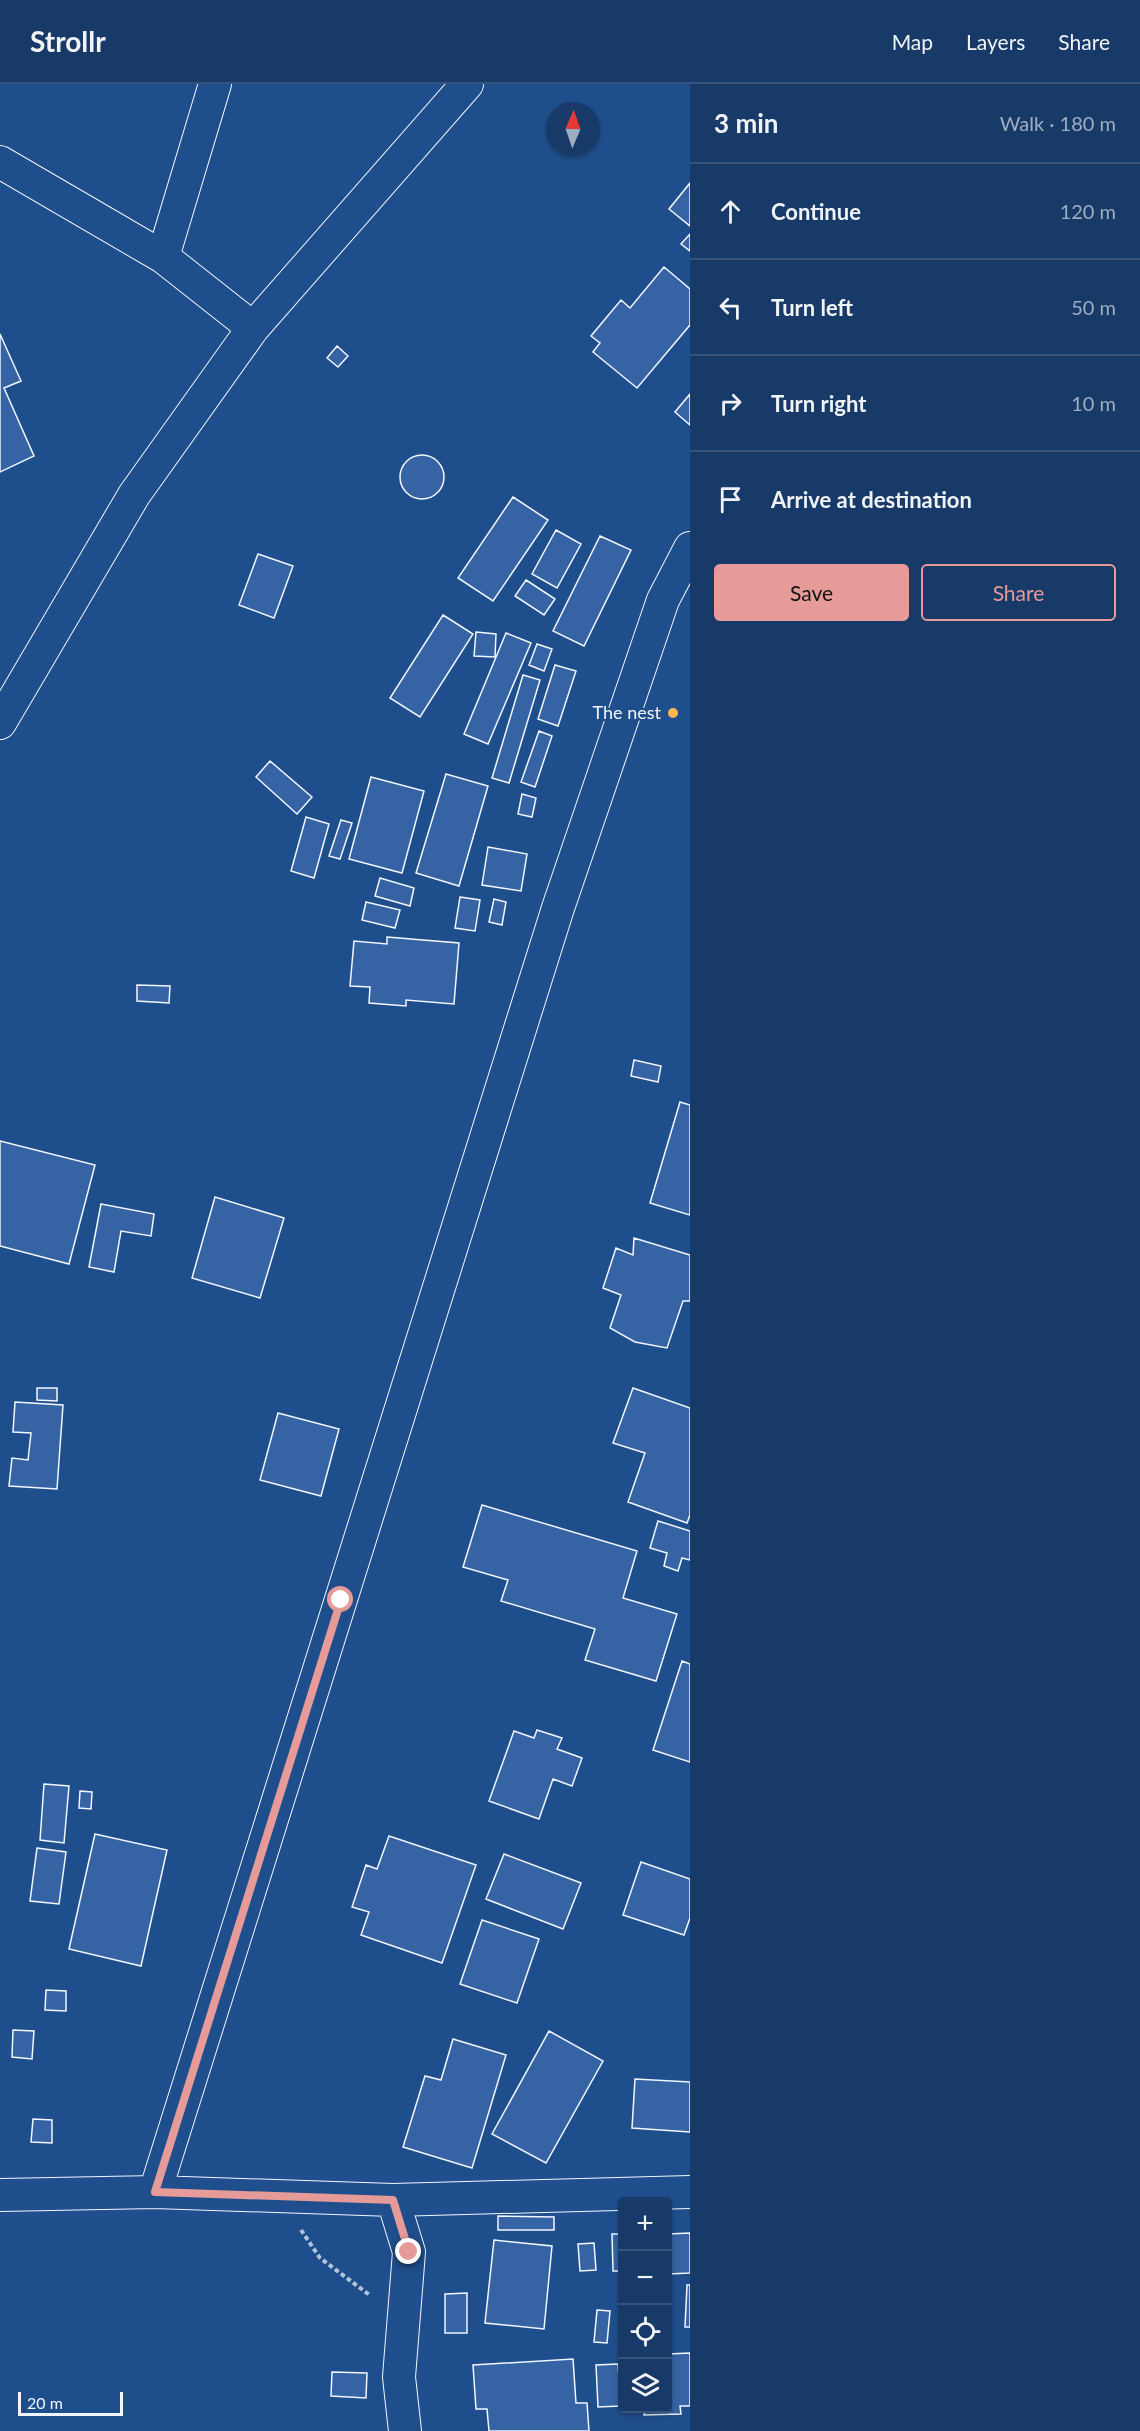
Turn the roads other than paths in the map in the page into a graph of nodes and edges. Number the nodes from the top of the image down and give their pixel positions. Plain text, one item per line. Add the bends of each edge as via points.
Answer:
1 (215, 84) edge
2 (467, 84) edge
3 (0, 162) edge
4 (163, 257) junction
5 (253, 328) junction
6 (690, 548) edge
7 (0, 723) edge
8 (155, 2192) junction
9 (690, 2192) edge
10 (0, 2194) edge
11 (393, 2200) junction
12 (405, 2431) edge

1 - 4 street
2 - 5 street
3 - 4 street
4 - 5 street
5 - 7 street via 134,495
6 - 8 street via 663,600 558,908
8 - 10 street
8 - 11 street
9 - 11 street
11 - 12 street via 409,2252 399,2377

